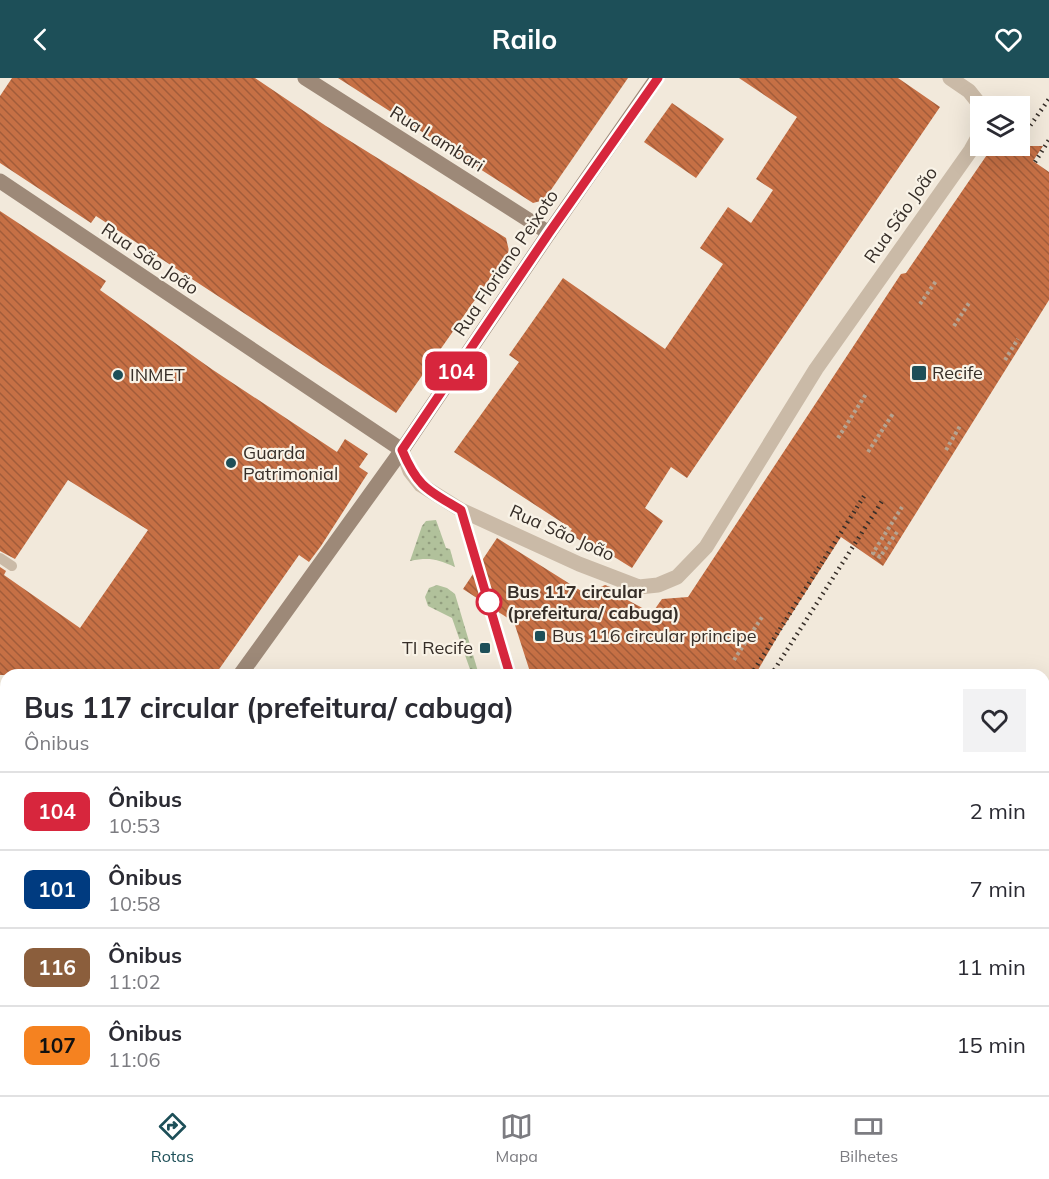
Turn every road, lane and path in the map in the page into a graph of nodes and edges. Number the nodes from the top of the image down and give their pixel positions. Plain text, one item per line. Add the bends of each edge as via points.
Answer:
1 (305, 78) edge
2 (657, 78) edge
3 (950, 78) edge
4 (973, 96) edge
5 (970, 149) edge
6 (0, 181) edge
7 (549, 233) junction
8 (936, 281) dead end
9 (969, 303) dead end
10 (920, 304) dead end
11 (954, 326) dead end
12 (1018, 339) dead end
13 (1005, 360) dead end
14 (866, 394) dead end
15 (894, 412) dead end
16 (960, 426) dead end
17 (838, 438) dead end
18 (402, 450) junction
19 (946, 450) dead end
20 (868, 452) dead end
21 (902, 507) dead end
22 (461, 510) junction
23 (467, 528) dead end
24 (897, 532) dead end
25 (0, 558) edge
26 (12, 566) dead end
27 (762, 617) dead end
28 (497, 627) dead end
29 (734, 660) dead end
30 (244, 669) edge
31 (508, 669) edge

1 - 7 street, Rua Lambari
2 - 7 street, Rua Floriano Peixoto
3 - 4 street
5 - 22 street, Rua São João via 816,369 706,547 677,577 639,587
6 - 18 street, Rua São João
7 - 18 street, Rua Floriano Peixoto
8 - 10 path
9 - 11 path
12 - 13 path
14 - 17 path
15 - 20 path
16 - 19 path
18 - 22 street, Rua São João via 421,485
18 - 30 street, Rua Floriano Peixoto
21 - 24 path via 873,553 880,557
22 - 23 lane
25 - 26 lane
27 - 29 path
28 - 31 lane

